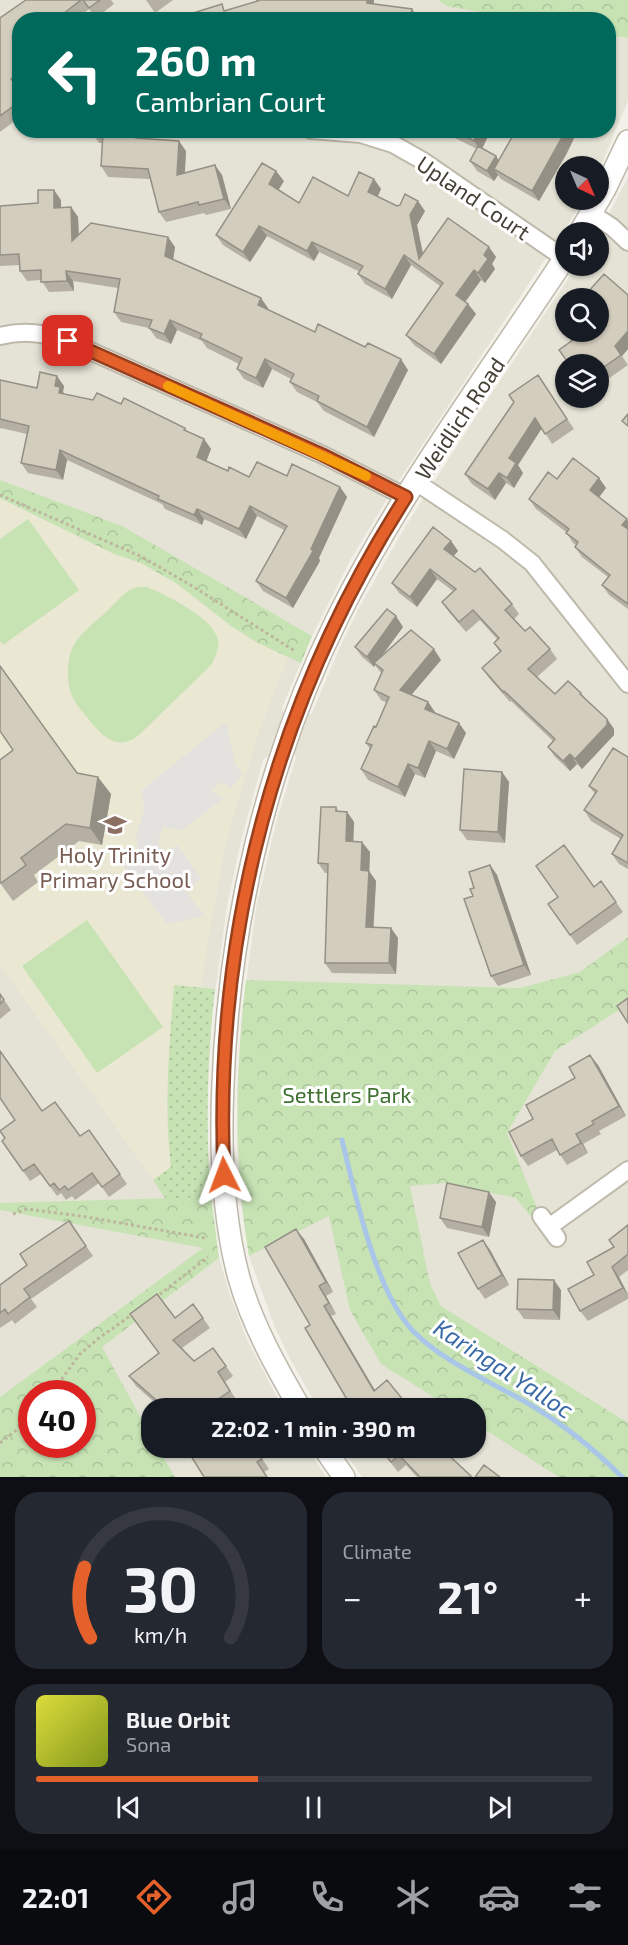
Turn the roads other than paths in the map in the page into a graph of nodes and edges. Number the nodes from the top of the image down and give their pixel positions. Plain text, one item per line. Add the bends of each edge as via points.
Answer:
1 (374, 138) edge
2 (628, 141) edge
3 (592, 214) junction
4 (587, 222) edge
5 (628, 242) edge
6 (555, 250) edge
7 (555, 272) edge
8 (0, 336) edge
9 (411, 489) junction
10 (628, 684) edge
11 (628, 1170) edge
12 (549, 1227) dead end
13 (294, 1398) edge
14 (331, 1458) edge
15 (344, 1477) edge

1 - 6 street, Upland Court via 423,161
2 - 3 street
3 - 4 street
3 - 5 street
7 - 9 street, Weidlich Road
8 - 9 street via 37,333 68,341 323,455
9 - 10 street via 503,540 532,562
9 - 13 street, Weidlich Road via 351,591 303,695 258,837 230,983 222,1142 232,1244 251,1312
11 - 12 street
14 - 15 street

